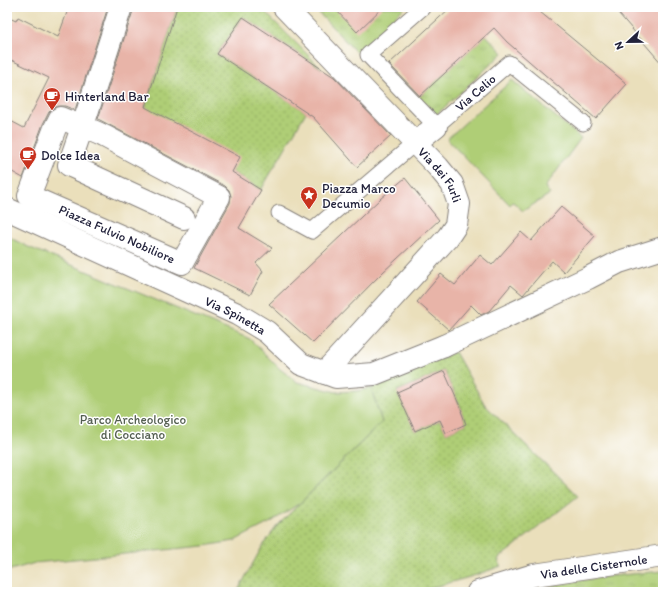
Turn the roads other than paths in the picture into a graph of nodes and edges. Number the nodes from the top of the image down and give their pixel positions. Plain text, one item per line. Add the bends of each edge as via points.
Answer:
1 (121, 7) edge
2 (284, 7) edge
3 (423, 7) edge
4 (583, 123) dead end
5 (436, 126) junction
6 (82, 127) junction
7 (415, 143) junction
8 (15, 213) edge
9 (278, 213) dead end
10 (184, 218) dead end
11 (663, 248) edge
12 (324, 373) junction
13 (663, 556) edge
14 (478, 592) edge

1 - 6 street
2 - 7 street, Via dei Furli
3 - 5 lane via 368,55
4 - 5 lane, Via Celio via 509,63
5 - 7 street, Via Celio
6 - 6 street, Piazza Fulvio Nobiliore via 60,118 29,196 182,263 219,197
6 - 10 street via 69,165
7 - 9 lane, Via Celio via 312,231
7 - 12 street, Via dei Furli via 452,184 459,204 456,225 448,237
8 - 12 street, Via Spinetta via 237,314 267,332 301,364
11 - 12 street, Via Spinetta via 619,262 444,346 374,374 336,377
13 - 14 street, Via delle Cisternole via 534,575

